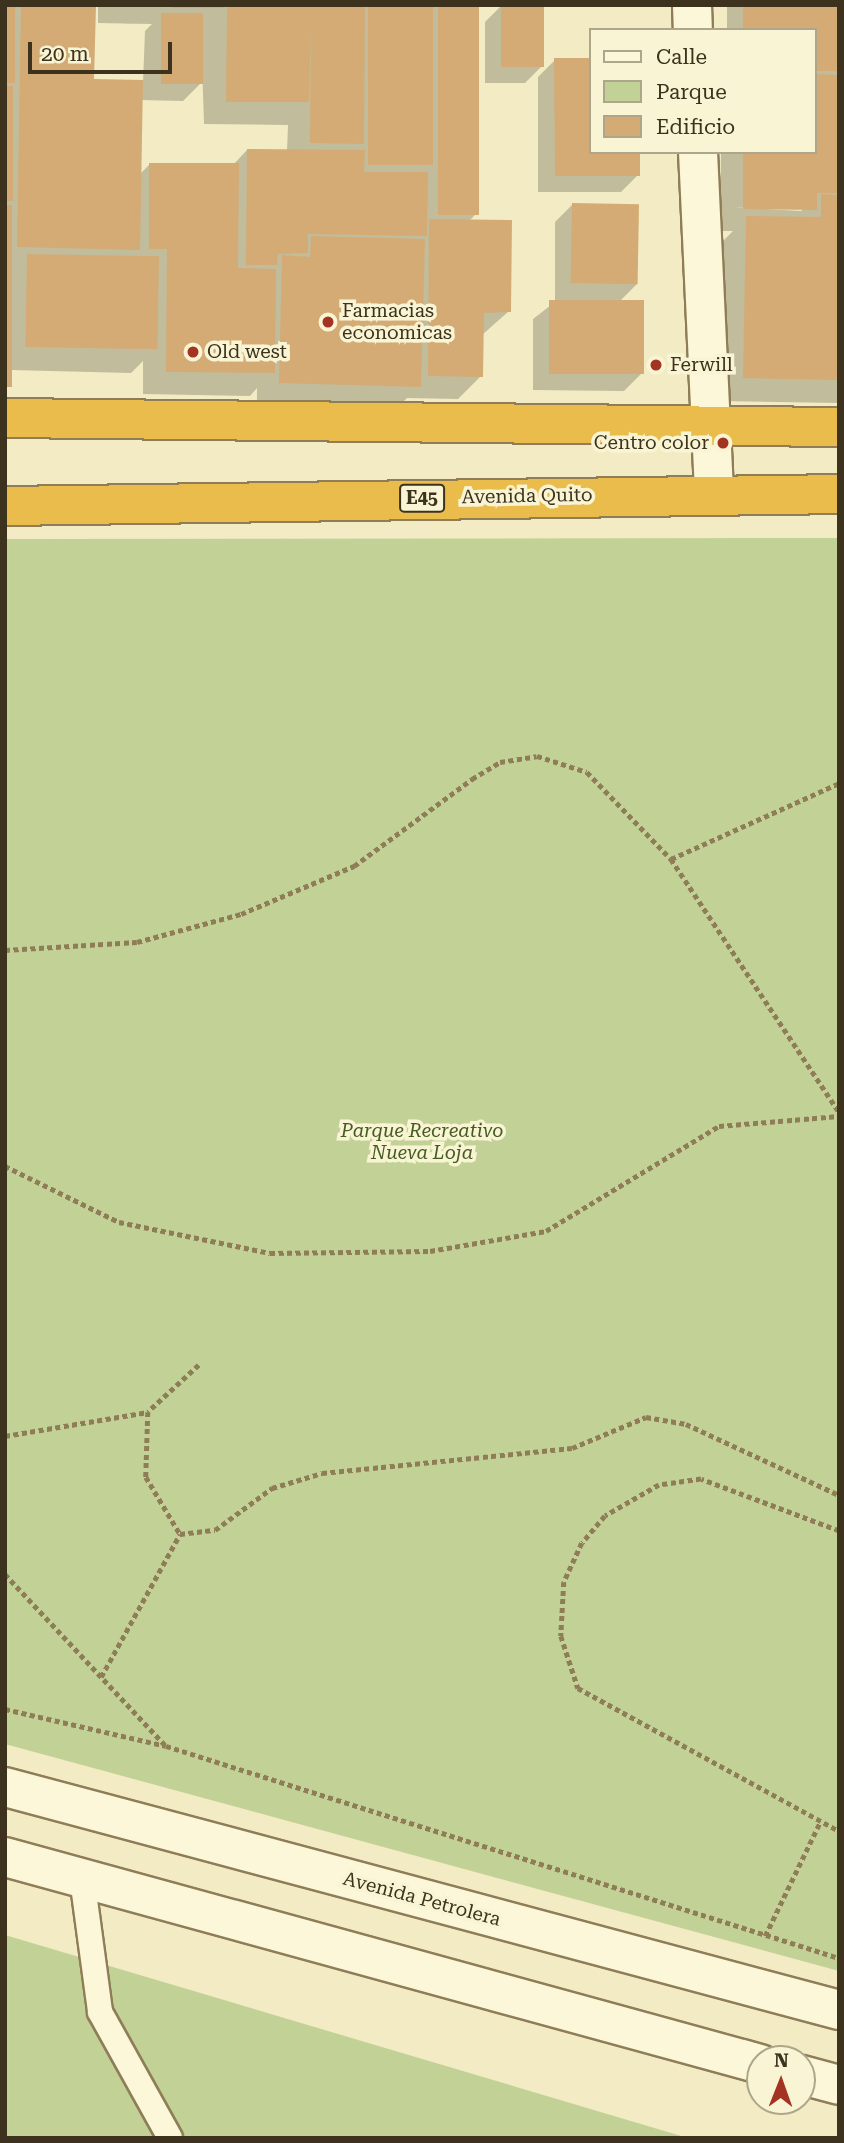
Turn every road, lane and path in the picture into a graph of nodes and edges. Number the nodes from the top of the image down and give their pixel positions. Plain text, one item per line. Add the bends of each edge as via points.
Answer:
1 (692, 5) edge
2 (693, 28) edge
3 (698, 154) edge
4 (5, 418) edge
5 (709, 425) junction
6 (839, 427) edge
7 (714, 493) junction
8 (839, 494) edge
9 (5, 506) edge
10 (839, 783) edge
11 (671, 859) junction
12 (5, 950) edge
13 (839, 1114) edge
14 (5, 1166) edge
15 (199, 1365) dead end
16 (148, 1412) junction
17 (5, 1436) edge
18 (839, 1495) edge
19 (839, 1531) edge
20 (180, 1534) junction
21 (5, 1574) edge
22 (101, 1677) junction
23 (5, 1709) edge
24 (166, 1746) junction
25 (5, 1787) edge
26 (820, 1822) junction
27 (839, 1831) edge
28 (5, 1857) edge
29 (82, 1878) junction
30 (765, 1936) junction
31 (839, 1958) edge
32 (839, 2010) edge
33 (746, 2060) edge
34 (816, 2079) edge
35 (839, 2085) edge
36 (170, 2138) edge

1 - 2 main road
3 - 5 main road
4 - 5 highway
5 - 6 highway
5 - 7 main road
7 - 8 highway, Avenida Quito / E45
7 - 9 highway, Avenida Quito / E45
10 - 11 path
11 - 12 path via 587,772 537,756 500,762 355,866 241,914 136,942
11 - 13 path
13 - 14 path via 719,1126 546,1231 430,1251 270,1253 119,1222
15 - 16 path
16 - 17 path
16 - 20 path via 146,1477
18 - 20 path via 687,1424 646,1417 572,1448 322,1474 272,1488 215,1530
19 - 26 path via 701,1479 659,1485 605,1516 582,1543 564,1582 561,1636 578,1688
20 - 22 path
21 - 22 path
22 - 24 path
23 - 24 path
24 - 30 path
25 - 32 main road, Avenida Petrolera
26 - 27 path
26 - 30 path
28 - 29 main road
29 - 33 main road
29 - 36 lane via 100,2012
30 - 31 path
34 - 35 main road

